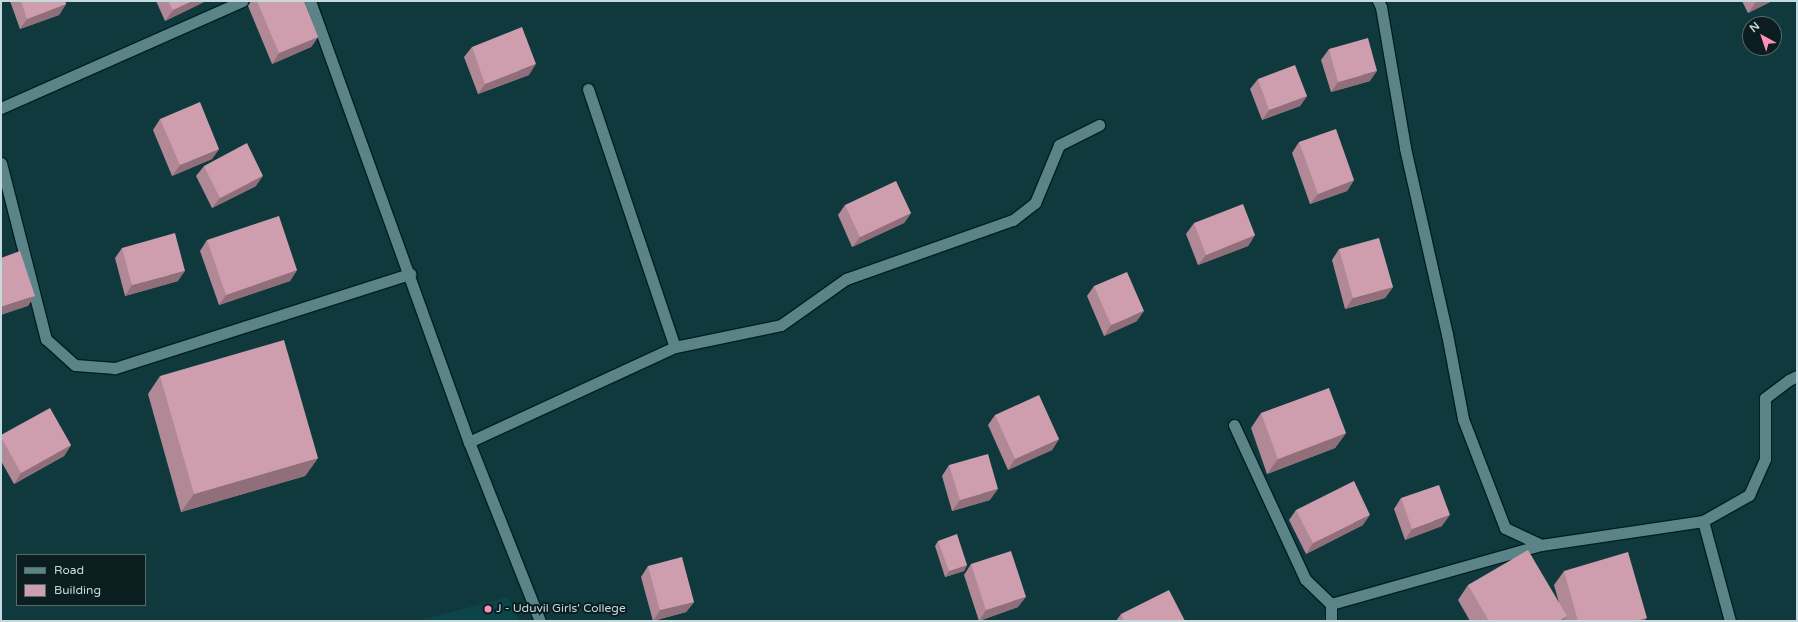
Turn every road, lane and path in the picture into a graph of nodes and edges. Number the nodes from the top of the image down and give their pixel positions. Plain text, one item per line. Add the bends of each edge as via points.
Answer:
1 (242, 1) edge
2 (310, 1) edge
3 (1378, 1) edge
4 (588, 89) dead end
5 (1, 108) edge
6 (1099, 125) dead end
7 (1, 163) edge
8 (410, 274) junction
9 (675, 347) junction
10 (1797, 376) edge
11 (1234, 425) dead end
12 (469, 442) junction
13 (1703, 521) junction
14 (1541, 545) junction
15 (1331, 604) junction
16 (540, 621) edge
17 (1331, 621) edge
18 (1730, 621) edge

1 - 5 street
2 - 8 street
3 - 14 street via 1405,148 1447,334 1463,419 1505,528
4 - 9 street
6 - 9 street via 1059,145 1035,203 1013,220 846,279 781,326
7 - 8 street via 46,340 75,365 114,368
8 - 12 street
9 - 12 street
10 - 13 street via 1765,398 1764,459 1749,495
11 - 15 street via 1305,579
12 - 16 street
13 - 14 street
13 - 18 street
14 - 15 street
15 - 17 street

